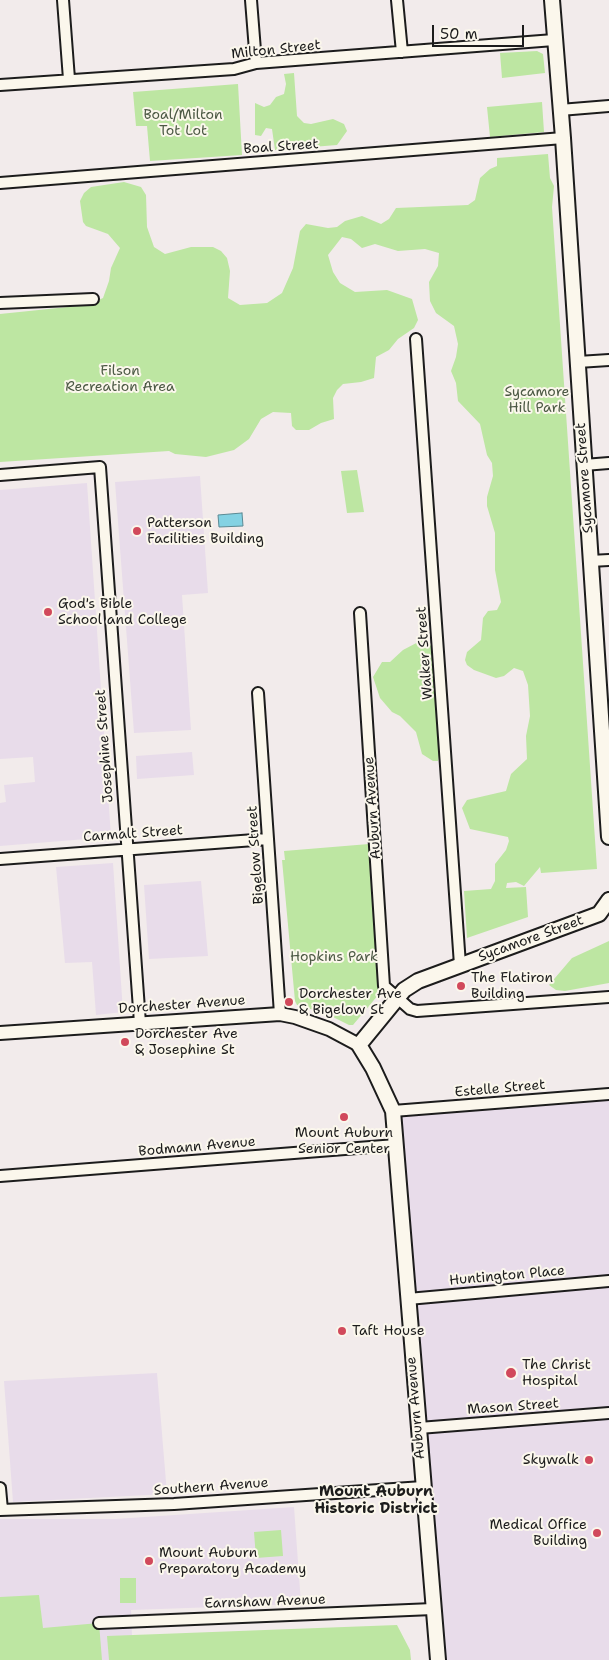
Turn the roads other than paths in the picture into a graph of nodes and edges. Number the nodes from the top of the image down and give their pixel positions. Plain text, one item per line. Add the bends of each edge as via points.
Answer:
1 (64, 0) edge
2 (251, 0) edge
3 (397, 0) edge
4 (552, 0) edge
5 (554, 40) junction
6 (402, 52) junction
7 (256, 63) junction
8 (69, 80) junction
9 (0, 85) edge
10 (609, 106) edge
11 (560, 110) junction
12 (563, 138) junction
13 (0, 183) edge
14 (93, 299) dead end
15 (0, 303) edge
16 (416, 339) dead end
17 (609, 360) edge
18 (578, 362) junction
19 (609, 463) edge
20 (584, 465) junction
21 (0, 475) edge
22 (609, 560) edge
23 (590, 561) junction
24 (360, 613) dead end
25 (603, 657) edge
26 (258, 693) dead end
27 (609, 837) edge
28 (268, 839) junction
29 (126, 848) junction
30 (0, 858) edge
31 (609, 900) edge
32 (460, 965) junction
33 (398, 997) junction
34 (609, 997) edge
35 (280, 1014) junction
36 (140, 1023) junction
37 (0, 1033) edge
38 (359, 1045) junction
39 (609, 1094) edge
40 (393, 1111) junction
41 (396, 1145) junction
42 (0, 1176) edge
43 (609, 1281) edge
44 (408, 1299) junction
45 (609, 1413) edge
46 (419, 1428) junction
47 (422, 1487) junction
48 (0, 1488) edge
49 (1, 1510) edge
50 (433, 1609) junction
51 (99, 1623) dead end
52 (438, 1660) edge

1 - 8 street
2 - 7 street
3 - 6 street
4 - 5 main road, Sycamore Street
5 - 6 street, Milton Street
5 - 11 main road, Sycamore Street
6 - 7 street, Milton Street
7 - 8 street, Milton Street via 234,69
8 - 9 street, Milton Street
10 - 11 street
11 - 12 main road, Sycamore Street
12 - 13 street, Boal Street
12 - 18 main road, Sycamore Street
14 - 15 street
16 - 32 street, Walker Street
17 - 18 street
18 - 20 main road, Sycamore Street
19 - 20 street
20 - 23 main road, Sycamore Street
21 - 29 street, Josephine Street via 100,468
22 - 23 street
23 - 25 main road, Sycamore Street
24 - 33 street, Auburn Avenue via 384,986
25 - 27 main road, Sycamore Street
26 - 28 street, Bigelow Street
28 - 29 street, Carmalt Street
28 - 35 street, Bigelow Street
29 - 30 street, Carmalt Street
29 - 36 street, Josephine Street
31 - 32 main road, Sycamore Street via 599,914
32 - 33 main road, Sycamore Street via 418,982
33 - 34 street via 410,1009 418,1011
33 - 38 main road, Sycamore Street
35 - 36 street, Dorchester Avenue
35 - 38 street, Dorchester Avenue via 329,1029
36 - 37 street, Dorchester Avenue
38 - 40 main road, Auburn Avenue
39 - 40 street, Estelle Street
40 - 41 main road, Auburn Avenue
41 - 42 street, Bodmann Avenue
41 - 44 main road, Auburn Avenue
43 - 44 street, Huntington Place
44 - 46 main road, Auburn Avenue
45 - 46 street, Mason Street
46 - 47 main road, Auburn Avenue
47 - 49 street, Southern Avenue via 174,1504
47 - 50 main road, Auburn Avenue
48 - 49 street
50 - 51 street, Earnshaw Avenue
50 - 52 main road, Auburn Avenue

